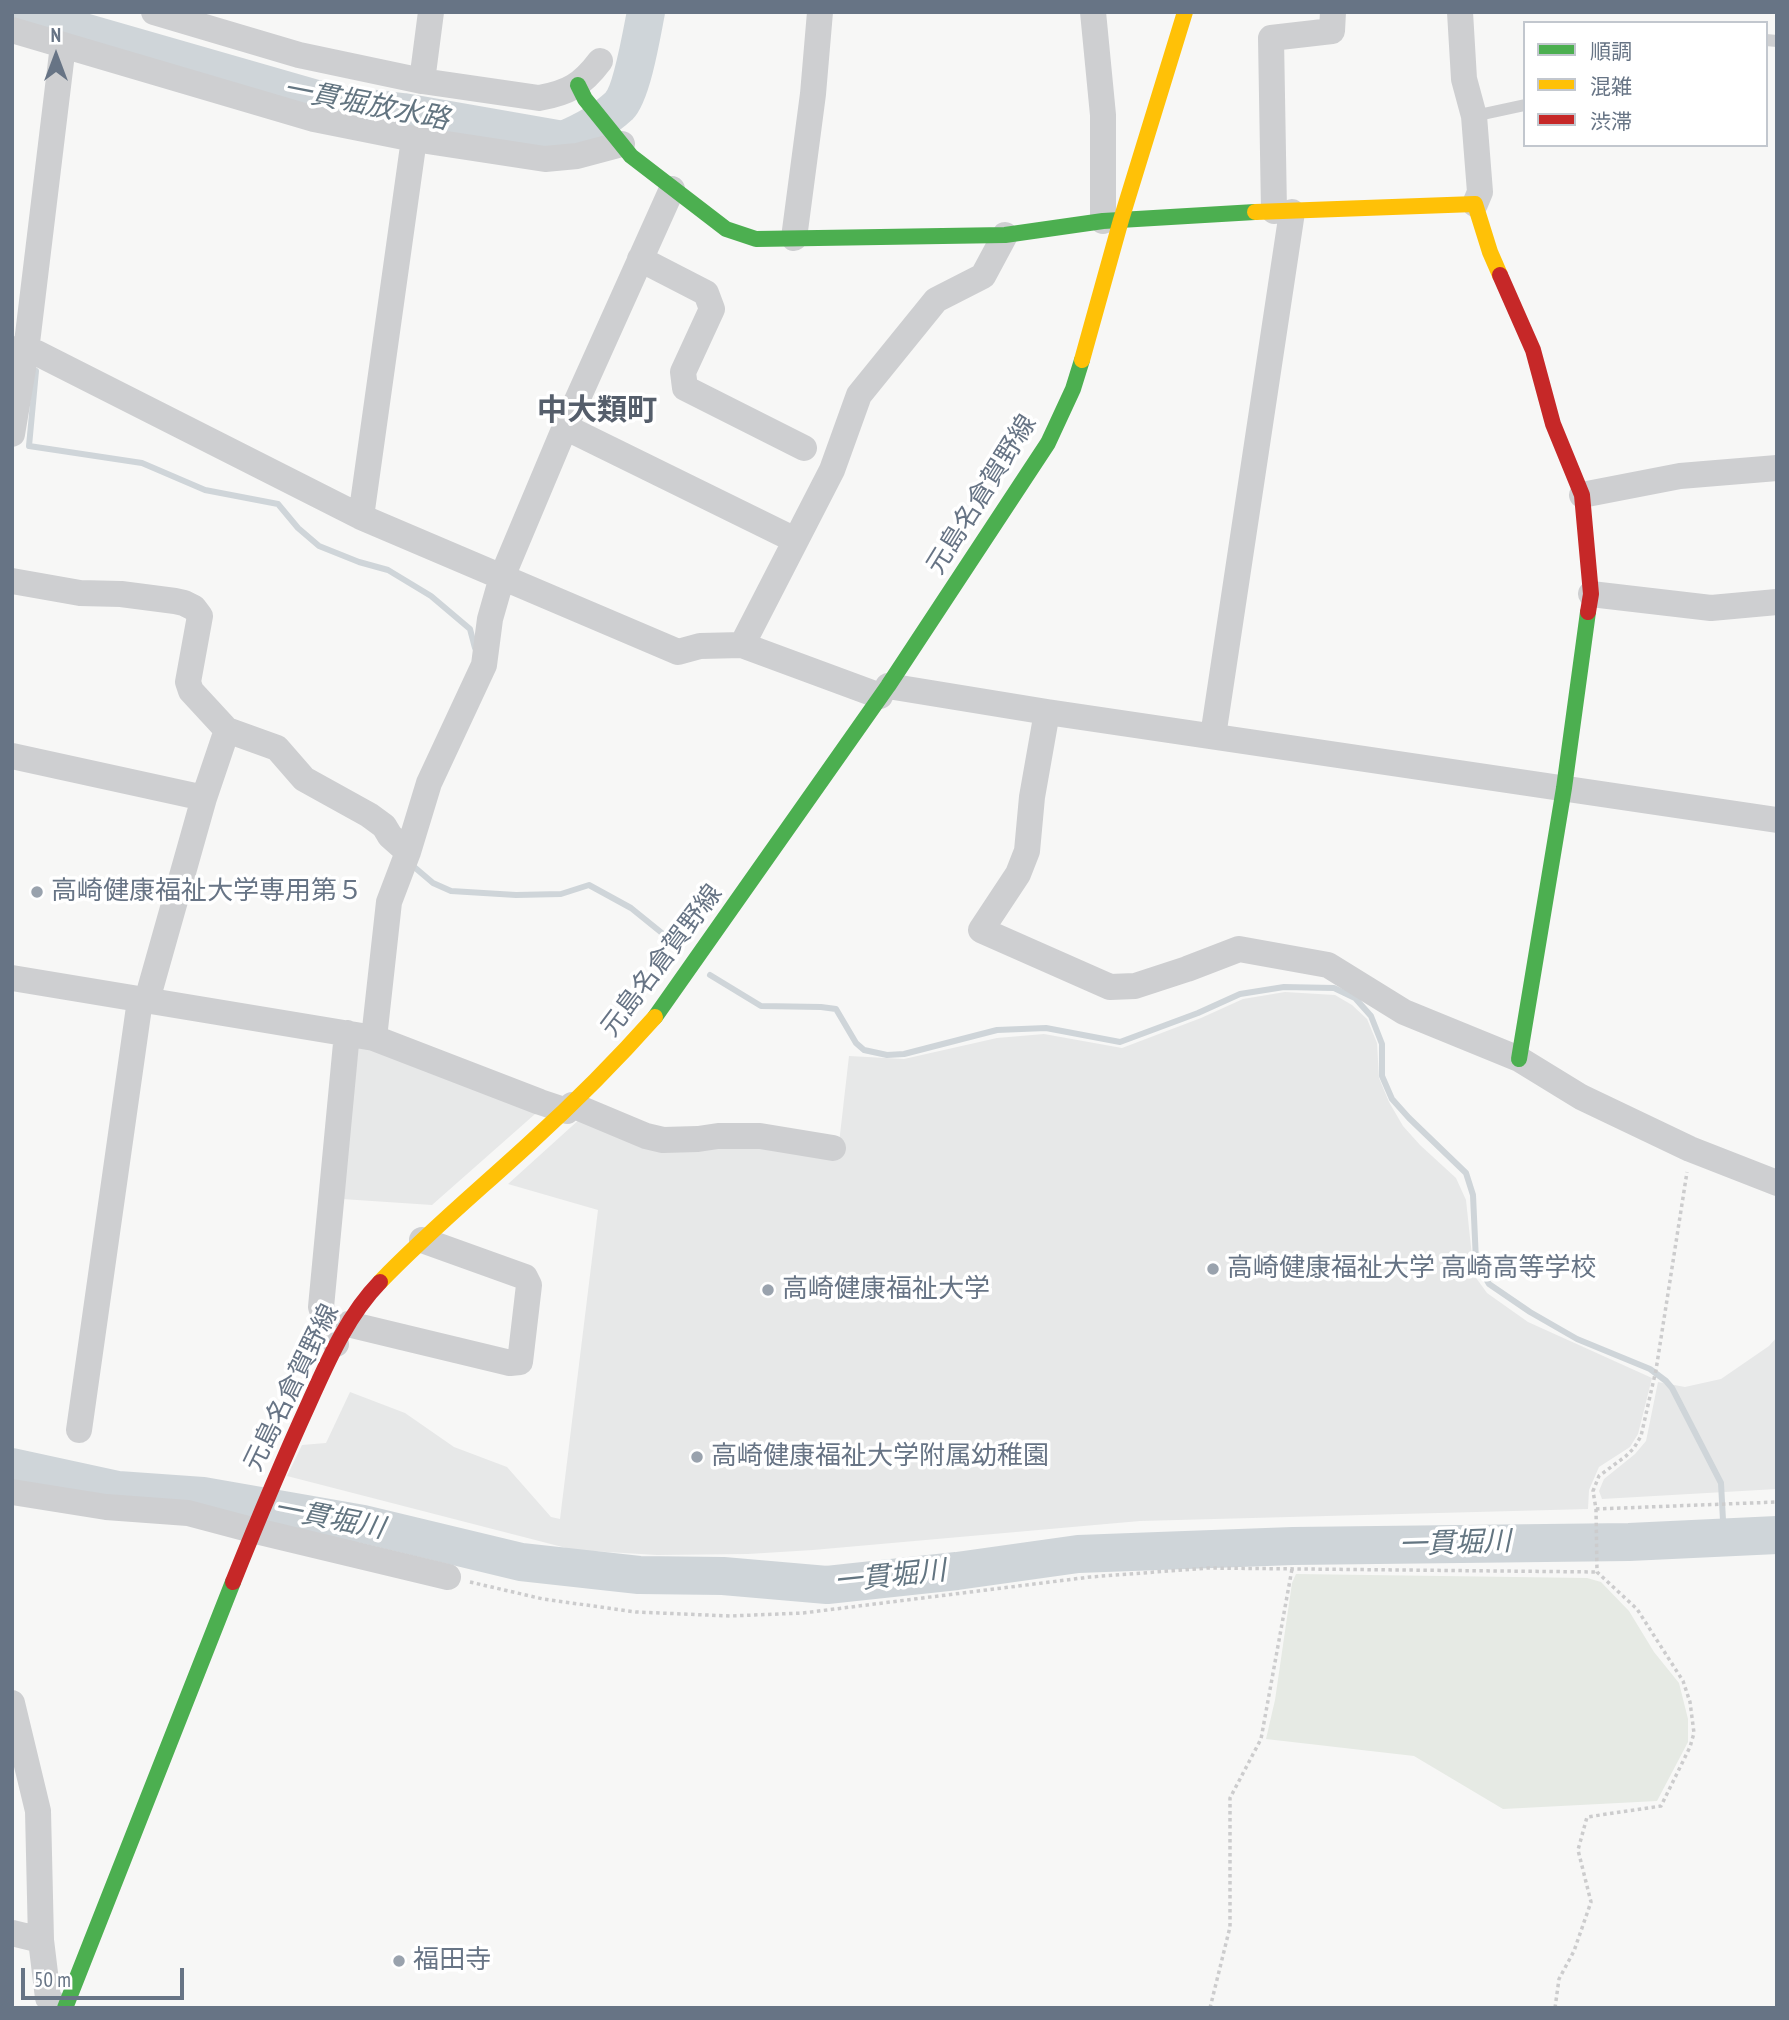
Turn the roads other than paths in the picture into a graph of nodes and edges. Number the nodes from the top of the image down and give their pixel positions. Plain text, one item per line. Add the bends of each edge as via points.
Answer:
1 (154, 12) edge
2 (431, 12) edge
3 (820, 12) edge
4 (1093, 12) edge
5 (1185, 12) edge
6 (1333, 12) edge
7 (1460, 12) edge
8 (12, 30) edge
9 (63, 45) junction
10 (600, 61) dead end
11 (422, 81) junction
12 (582, 92) junction
13 (1523, 105) edge
14 (1474, 116) junction
15 (616, 137) junction
16 (414, 139) junction
17 (672, 189) junction
18 (1475, 204) junction
19 (1283, 212) junction
20 (1112, 220) junction
21 (1005, 234) junction
22 (794, 239) junction
23 (640, 259) junction
24 (19, 350) edge
25 (565, 427) junction
26 (12, 434) edge
27 (804, 448) dead end
28 (1777, 468) edge
29 (1582, 495) junction
30 (361, 517) junction
31 (795, 540) junction
32 (502, 577) junction
33 (12, 581) edge
34 (1591, 594) junction
35 (1777, 602) edge
36 (742, 645) junction
37 (884, 691) junction
38 (1047, 712) junction
39 (227, 730) junction
40 (1213, 736) junction
41 (12, 756) edge
42 (1564, 788) junction
43 (204, 798) junction
44 (1777, 820) edge
45 (408, 852) junction
46 (12, 978) edge
47 (143, 1000) junction
48 (347, 1033) junction
49 (374, 1038) junction
50 (1520, 1059) junction
51 (570, 1108) junction
52 (833, 1148) dead end
53 (1777, 1183) edge
54 (422, 1240) junction
55 (342, 1334) junction
56 (79, 1430) dead end
57 (12, 1492) edge
58 (253, 1528) junction
59 (448, 1577) road end
60 (12, 1703) edge
61 (12, 1933) edge
62 (41, 1940) junction
63 (58, 2008) edge
64 (65, 2008) edge

1 - 11 street via 299,55
2 - 11 street
3 - 22 street
4 - 20 street
5 - 20 main road, 元島名倉賀野線
6 - 19 street via 1332,31 1271,38
7 - 14 street via 1464,79
8 - 9 street
9 - 16 street via 314,119
9 - 24 street
10 - 12 street
11 - 12 street via 539,98
12 - 15 main road
13 - 14 lane
14 - 18 street via 1480,192
15 - 16 street via 577,156 545,159
15 - 17 main road via 631,156
16 - 30 street
17 - 22 main road via 726,229 756,239
17 - 23 street
18 - 19 main road
18 - 29 main road via 1490,252 1533,349 1553,424
19 - 20 main road
19 - 40 street
20 - 21 main road
20 - 37 main road, 元島名倉賀野線 via 1095,318 1073,389 1048,443
21 - 22 main road
21 - 31 street via 983,276 936,300 859,395 832,470
23 - 25 street
23 - 27 street via 706,293 712,309 683,372 685,388
24 - 26 street
24 - 30 street via 37,353
25 - 31 street
25 - 32 street
28 - 29 street via 1680,476
29 - 34 main road
30 - 32 street
31 - 36 street
32 - 36 street via 678,652 700,646
32 - 45 street via 484,665 429,782
33 - 39 street via 80,593 175,601 194,608 201,616 188,682
34 - 35 street via 1711,607
34 - 42 main road
36 - 37 street
37 - 38 street
37 - 51 main road, 元島名倉賀野線 via 659,1013
38 - 40 street
38 - 50 street via 1027,852 981,930 1110,987 1135,986 1239,948 1328,965 1404,1012
39 - 43 street
39 - 45 street via 277,748 304,779 369,815
40 - 42 street
41 - 43 street
42 - 44 street
42 - 50 main road
43 - 47 street
45 - 49 street via 389,902
46 - 47 street
47 - 48 street
47 - 56 street
48 - 49 street
48 - 55 street via 321,1307
49 - 51 street via 540,1102
50 - 53 street via 1581,1097 1690,1149
51 - 52 street via 663,1140 760,1136
51 - 54 main road, 元島名倉賀野線
54 - 55 main road, 元島名倉賀野線 via 369,1293
54 - 55 street via 525,1277 529,1285 520,1362
55 - 58 main road, 元島名倉賀野線
57 - 58 street via 106,1507 188,1513
58 - 59 street
58 - 64 main road, 元島名倉賀野線
60 - 62 street via 38,1811
61 - 62 street
62 - 63 street via 48,1998

